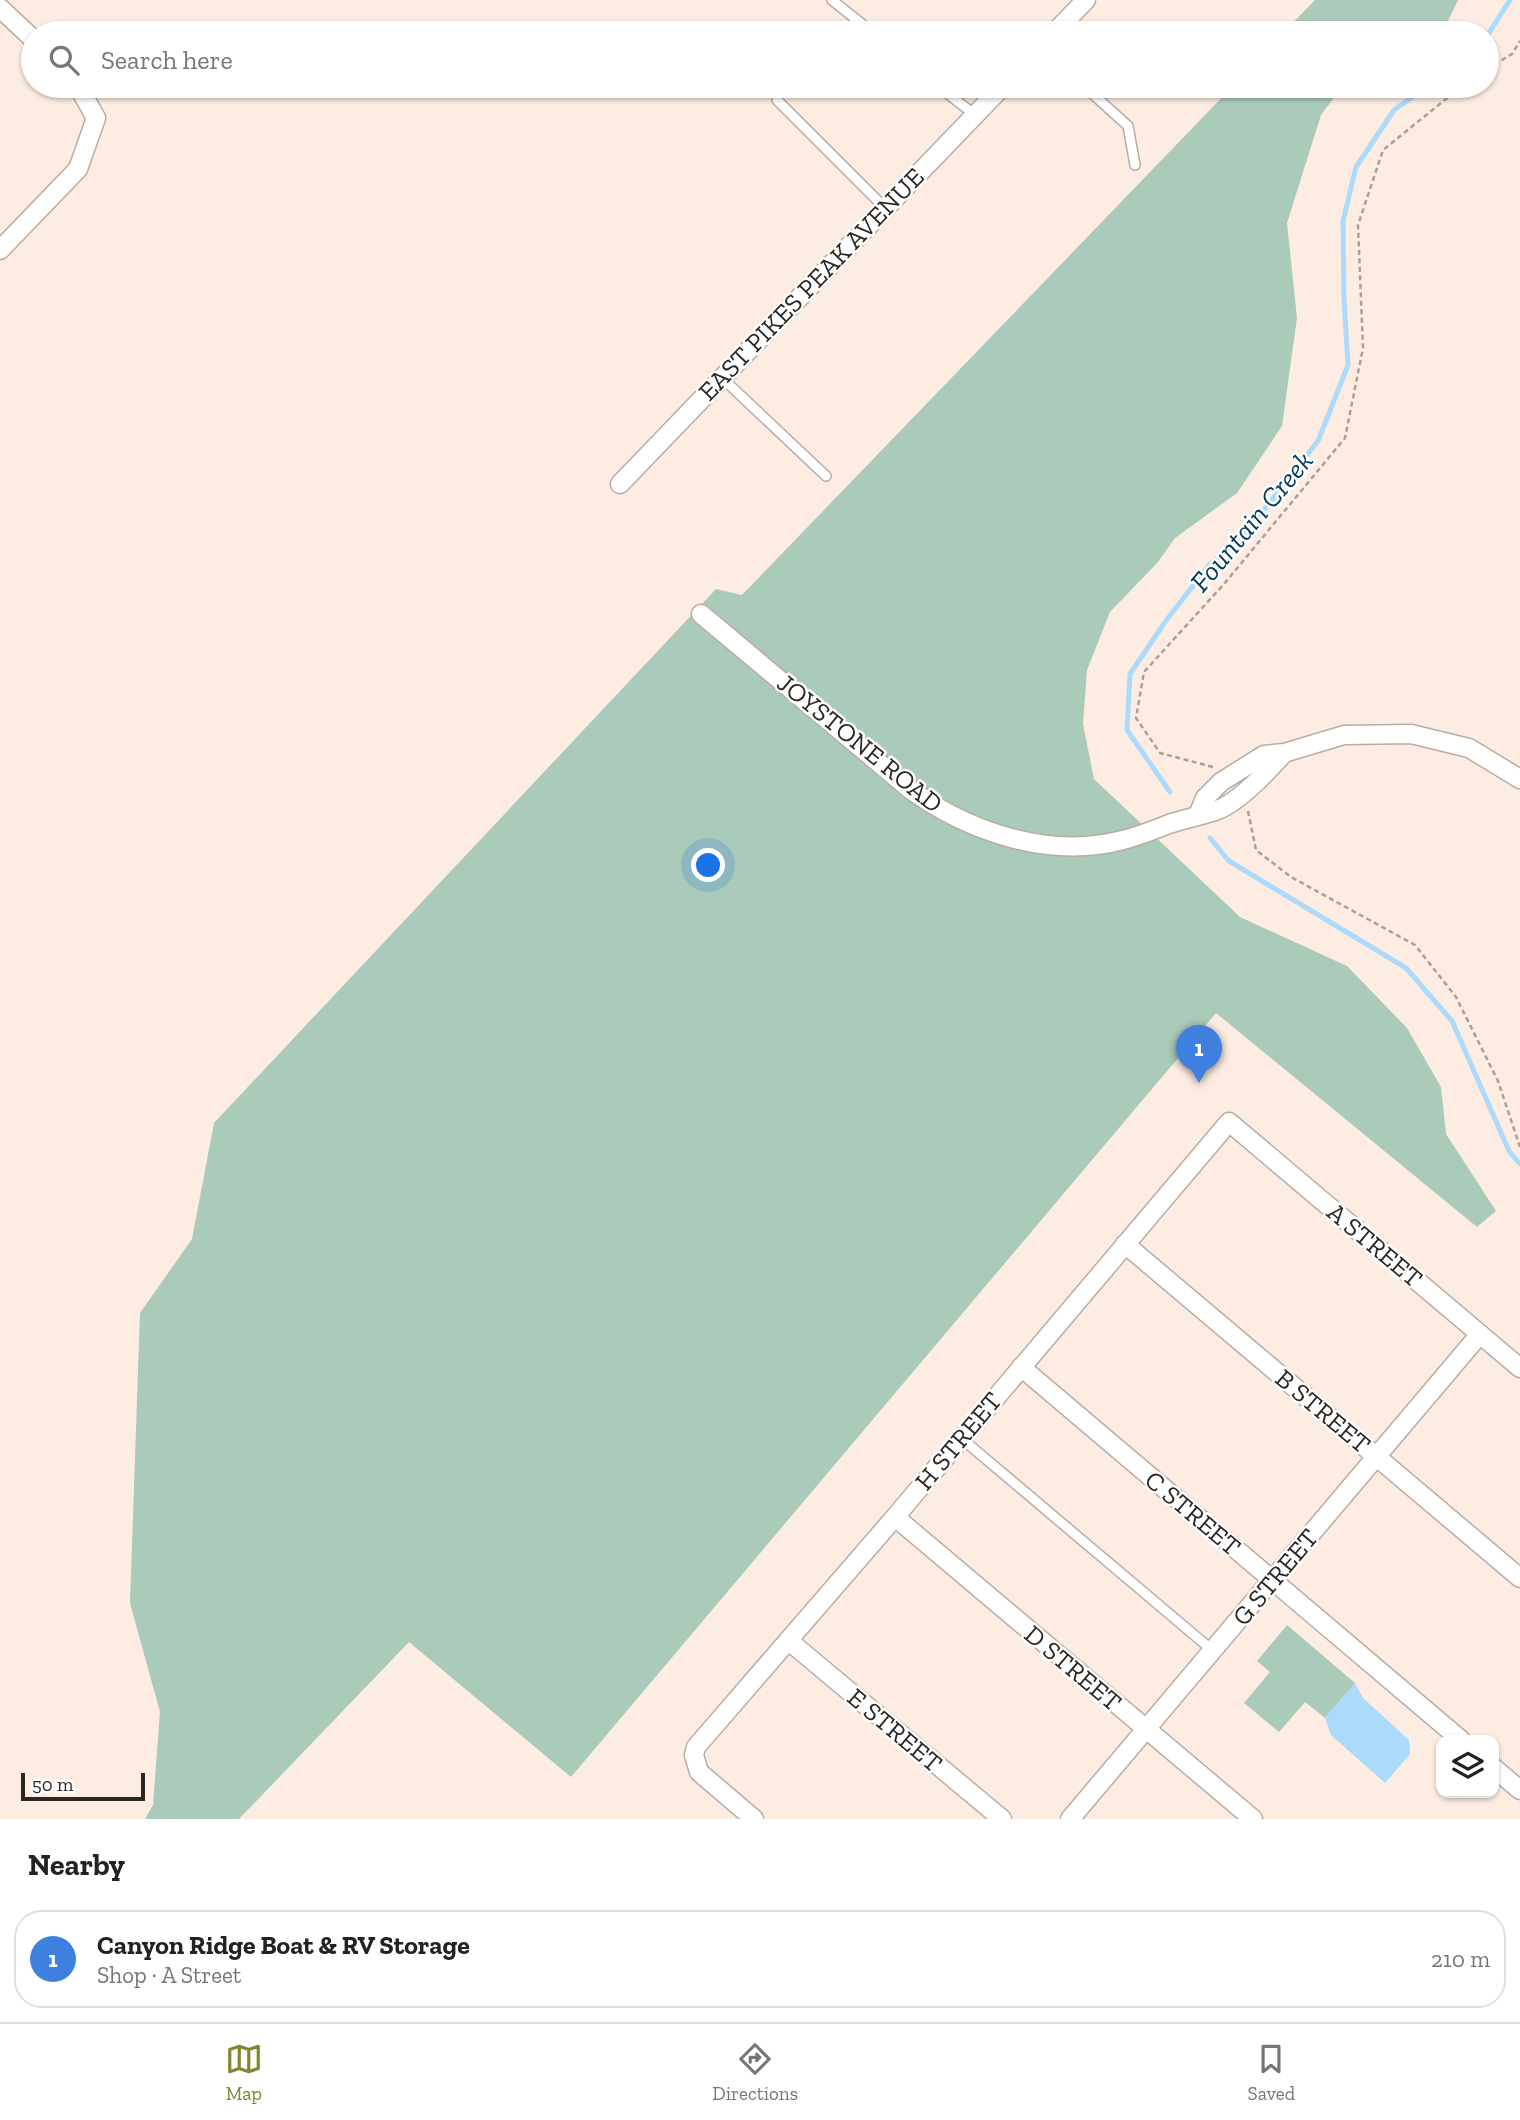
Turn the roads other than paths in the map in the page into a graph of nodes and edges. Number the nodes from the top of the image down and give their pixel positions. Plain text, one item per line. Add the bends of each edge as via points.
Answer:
1 (832, 0) edge
2 (1086, 0) edge
3 (0, 8) edge
4 (858, 21) edge
5 (1066, 21) edge
6 (21, 27) edge
7 (85, 98) edge
8 (953, 98) edge
9 (991, 98) edge
10 (1097, 98) edge
11 (777, 100) dead end
12 (975, 115) junction
13 (1135, 164) dead end
14 (885, 208) junction
15 (0, 250) edge
16 (721, 377) junction
17 (825, 476) dead end
18 (621, 484) dead end
19 (701, 614) dead end
20 (1520, 779) edge
21 (1229, 1122) joint
22 (1125, 1244) junction
23 (1480, 1334) junction
24 (1021, 1367) junction
25 (1520, 1368) edge
26 (961, 1438) junction
27 (1377, 1456) junction
28 (895, 1517) junction
29 (1520, 1578) edge
30 (1272, 1580) junction
31 (789, 1641) junction
32 (1212, 1650) junction
33 (1145, 1729) junction
34 (1455, 1735) edge
35 (1499, 1772) edge
36 (1520, 1790) edge
37 (754, 1819) edge
38 (1002, 1819) edge
39 (1070, 1819) edge
40 (1253, 1819) edge

1 - 4 lane
2 - 5 street
3 - 6 street
7 - 15 street via 96,118 78,169
8 - 12 lane
9 - 12 street, EAST PIKES PEAK AVENUE
10 - 13 lane via 1128,126
11 - 14 lane
12 - 14 street, EAST PIKES PEAK AVENUE
14 - 16 street, EAST PIKES PEAK AVENUE
16 - 17 lane
16 - 18 street, EAST PIKES PEAK AVENUE
19 - 20 street, JOYSTONE ROAD via 911,790 939,810 1006,838 1070,846 1122,841 1217,811 1261,779 1284,753 1344,735 1411,734 1469,748
21 - 22 street, H STREET
21 - 23 street, A STREET
22 - 24 street, H STREET
22 - 27 street, B STREET
23 - 25 street, A STREET
23 - 27 street, G STREET
24 - 26 street, H STREET
24 - 30 street, C STREET
26 - 28 street, H STREET
26 - 32 lane
27 - 29 street, B STREET
27 - 30 street, G STREET
28 - 31 street, H STREET
28 - 33 street, D STREET
30 - 32 street, G STREET
30 - 34 street, C STREET
31 - 37 street, H STREET via 696,1747 689,1763
31 - 38 street, E STREET
32 - 33 street, G STREET
33 - 39 street, G STREET
33 - 40 street, D STREET
35 - 36 street

